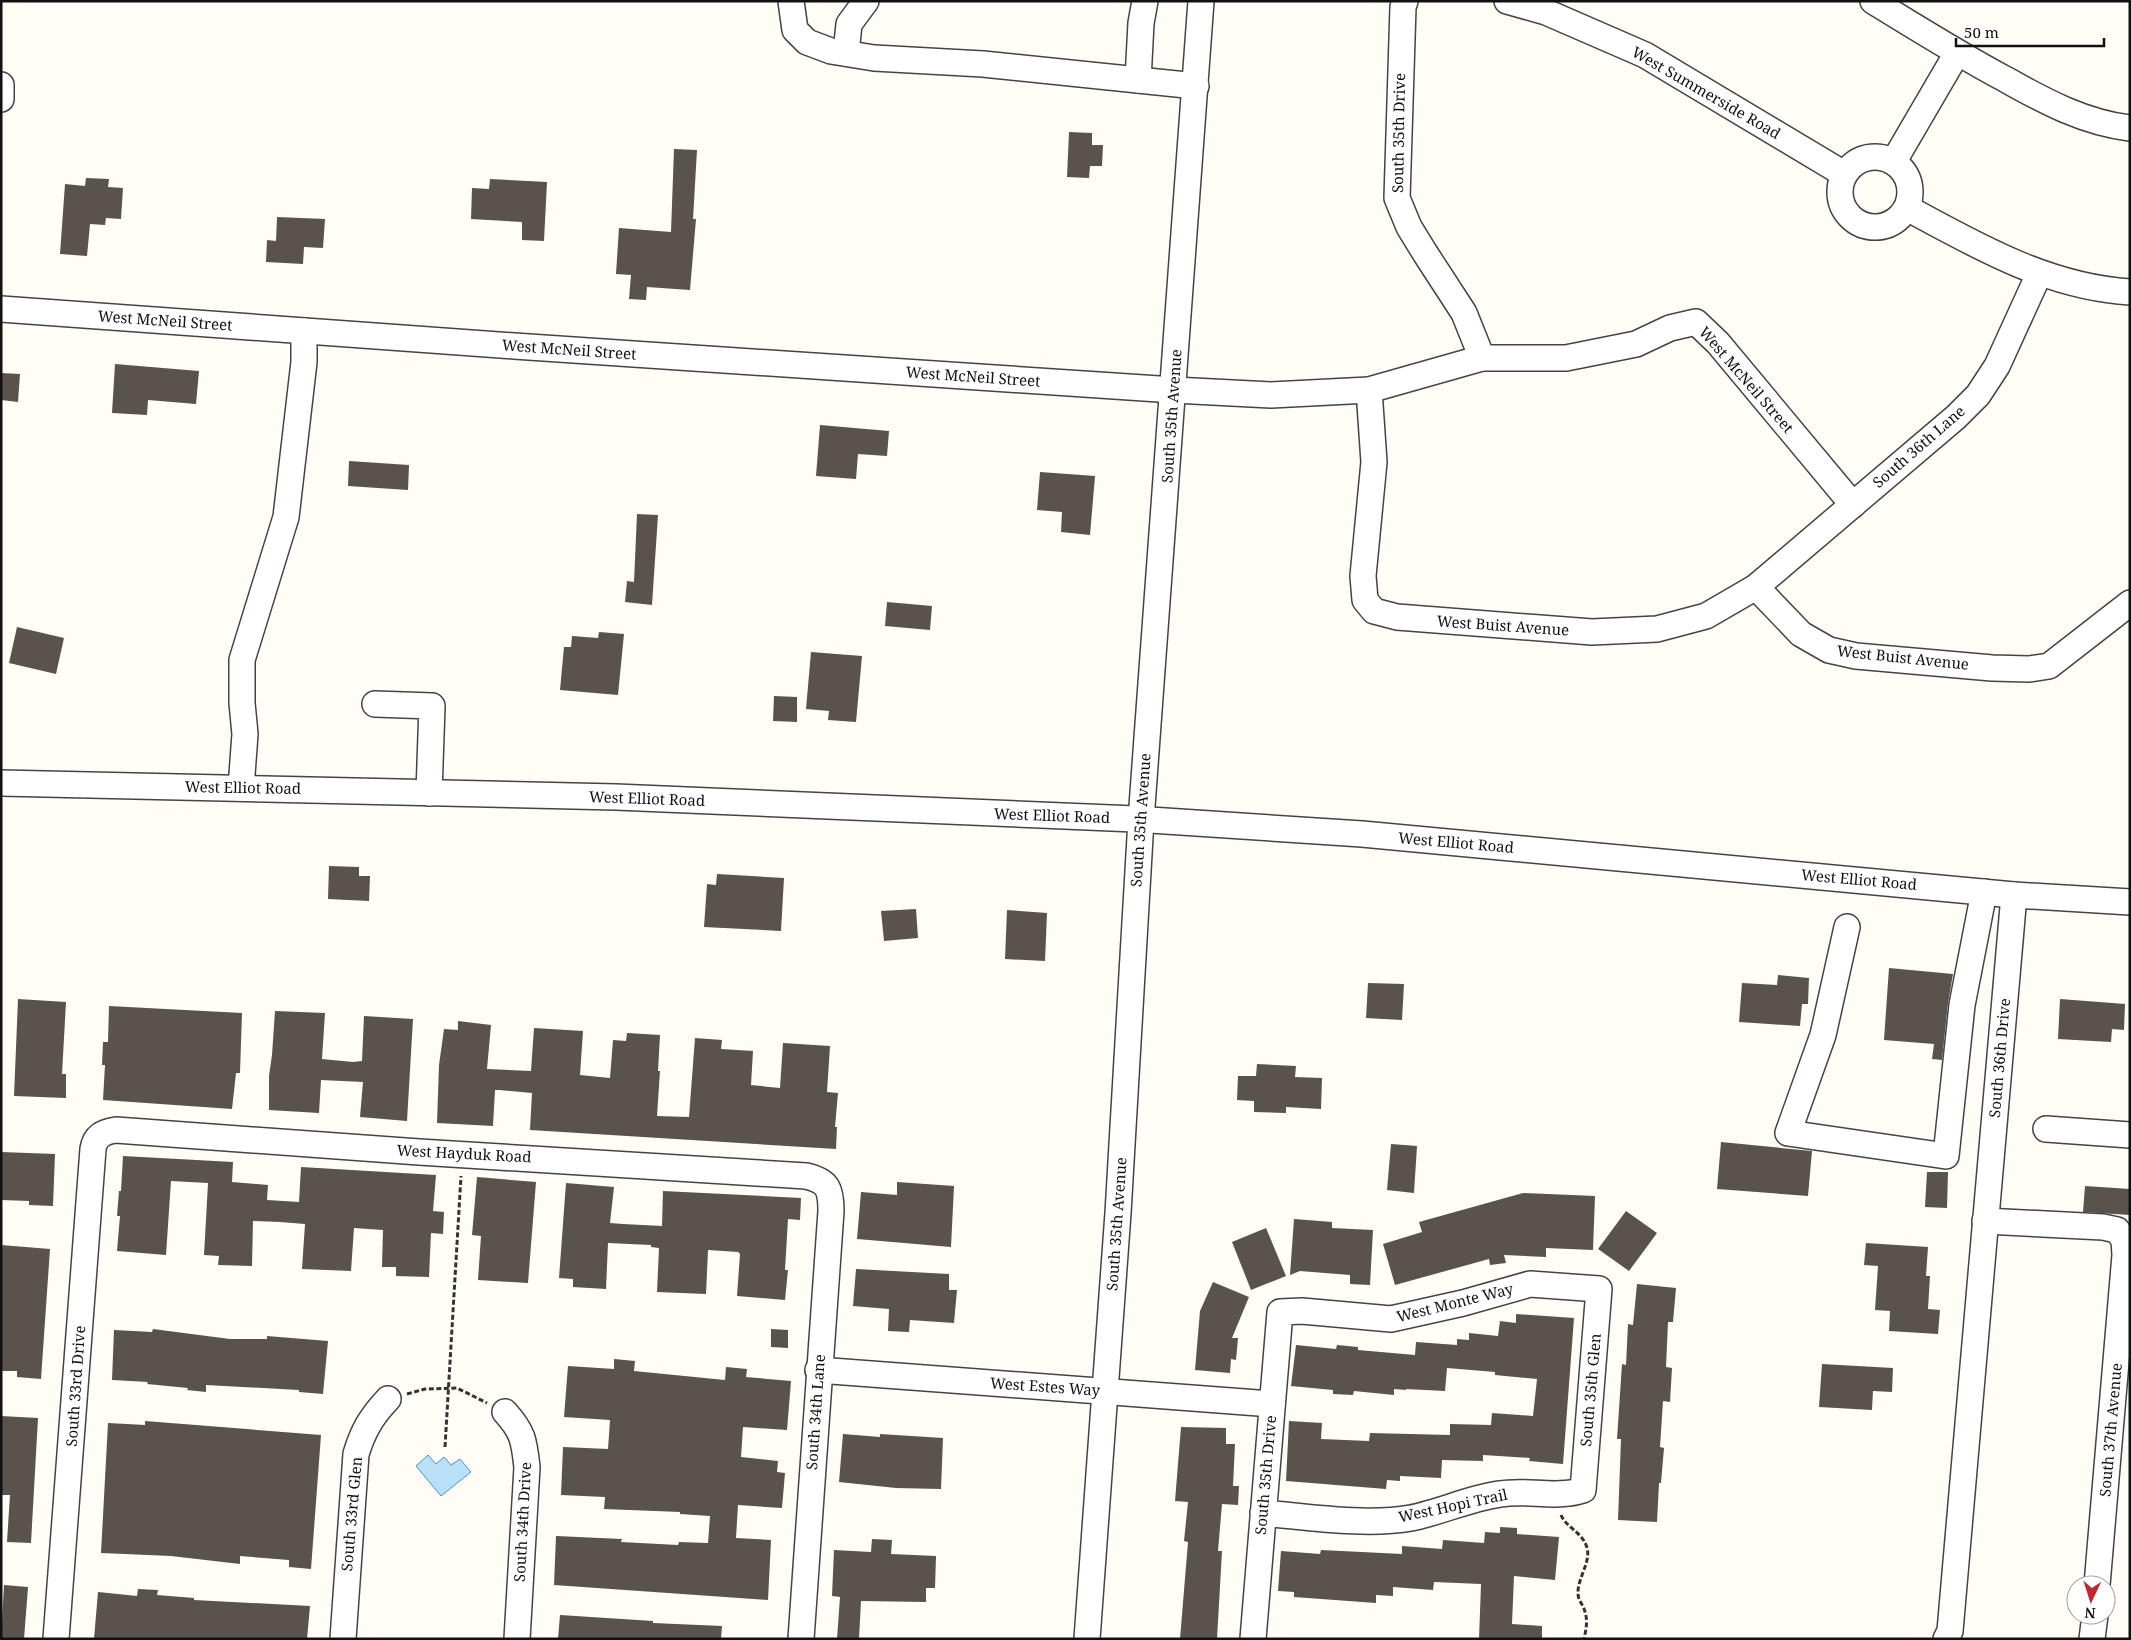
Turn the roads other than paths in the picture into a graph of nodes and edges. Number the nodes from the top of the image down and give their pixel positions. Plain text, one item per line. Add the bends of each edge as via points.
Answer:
1 (791, 1) edge
2 (866, 1) edge
3 (1145, 1) edge
4 (1201, 1) edge
5 (1508, 1) edge
6 (1873, 1) edge
7 (1404, 4) edge
8 (846, 53) junction
9 (1957, 53) junction
10 (1138, 80) junction
11 (1, 85) edge
12 (1196, 86) junction
13 (1, 99) edge
14 (2130, 128) edge
15 (1894, 161) junction
16 (1844, 174) junction
17 (1907, 208) junction
18 (2039, 274) junction
19 (2130, 292) edge
20 (1, 309) edge
21 (304, 331) junction
22 (1482, 358) junction
23 (1174, 390) junction
24 (1369, 390) junction
25 (1852, 505) junction
26 (1756, 587) junction
27 (2130, 603) edge
28 (375, 704) dead end
29 (1, 783) edge
30 (241, 788) junction
31 (429, 793) junction
32 (1141, 820) junction
33 (1984, 892) junction
34 (2014, 895) junction
35 (2130, 902) edge
36 (1847, 927) dead end
37 (2046, 1129) dead end
38 (99, 1135) joint
39 (2130, 1135) edge
40 (827, 1186) joint
41 (1985, 1221) junction
42 (1599, 1289) joint
43 (1280, 1312) joint
44 (818, 1370) junction
45 (1105, 1392) junction
46 (388, 1399) road end
47 (1272, 1404) junction
48 (505, 1412) road end
49 (1583, 1490) joint
50 (1263, 1513) junction
51 (2098, 1575) edge
52 (2093, 1625) edge
53 (56, 1639) edge
54 (343, 1639) edge
55 (517, 1639) edge
56 (801, 1639) edge
57 (1086, 1639) edge
58 (1253, 1639) edge
59 (1946, 1639) edge
60 (2092, 1639) edge

1 - 8 street via 795,30 807,42
2 - 8 street via 849,24
3 - 10 street
4 - 12 street, South 35th Avenue
5 - 16 street, West Summerside Road via 1546,12 1645,55
6 - 9 street
7 - 22 street, South 35th Drive via 1397,198 1425,253 1464,313
8 - 10 street
9 - 14 street via 2048,102 2108,126
9 - 15 street
10 - 12 street
11 - 13 street
12 - 23 street, South 35th Avenue
15 - 16 street via 1878,156 1866,157 1855,162
15 - 17 street via 1906,174 1910,185
16 - 17 street via 1839,191 1841,203 1855,222 1878,227 1890,224
17 - 18 street
18 - 19 street via 2081,285
18 - 25 street, South 36th Lane via 1997,366 1978,396
20 - 21 street, West McNeil Street
21 - 23 street, West McNeil Street
21 - 30 street via 304,362 286,517 242,660 245,734
22 - 24 street, West McNeil Street
22 - 25 street, West McNeil Street via 1566,358 1636,344 1670,328 1696,322 1718,343
23 - 24 street, West McNeil Street via 1271,395
23 - 32 street, South 35th Avenue
24 - 26 street, West Buist Avenue via 1374,462 1362,576 1365,600 1374,611 1397,618 1592,632 1657,630 1706,616
25 - 26 street, South 36th Lane
26 - 27 street, West Buist Avenue via 1801,634 1829,650 1856,656 1992,668 2049,666
28 - 31 street via 432,706
29 - 30 street, West Elliot Road
30 - 31 street, West Elliot Road
31 - 32 street, West Elliot Road via 616,797
32 - 33 street, West Elliot Road via 1362,834
32 - 45 street, South 35th Avenue
33 - 34 street, West Elliot Road
33 - 36 street via 1962,1005 1946,1156 1788,1133 1823,1035
34 - 35 street, West Elliot Road
34 - 41 street, South 36th Drive
37 - 39 street
38 - 40 street, West Hayduk Road via 116,1130 806,1176 819,1179
38 - 53 street, South 33rd Drive via 93,1149
40 - 44 street, South 34th Lane via 831,1211
41 - 51 street, South 37th Avenue via 2103,1228 2117,1230 2124,1240
41 - 59 street, South 36th Drive via 1950,1631
42 - 43 street, West Monte Way via 1530,1284 1390,1319
42 - 49 street, South 35th Glen
43 - 47 street, South 35th Drive
44 - 45 street, West Estes Way
44 - 56 street, South 34th Lane
45 - 47 street, West Estes Way
45 - 57 street, South 35th Avenue
46 - 54 street, South 33rd Glen via 371,1417 356,1454
47 - 50 street, South 35th Drive
48 - 55 street, South 34th Drive via 518,1427 525,1444 527,1467
49 - 50 street, West Hopi Trail via 1569,1495 1500,1493 1410,1518 1360,1521
50 - 58 street, South 35th Drive
52 - 60 street

